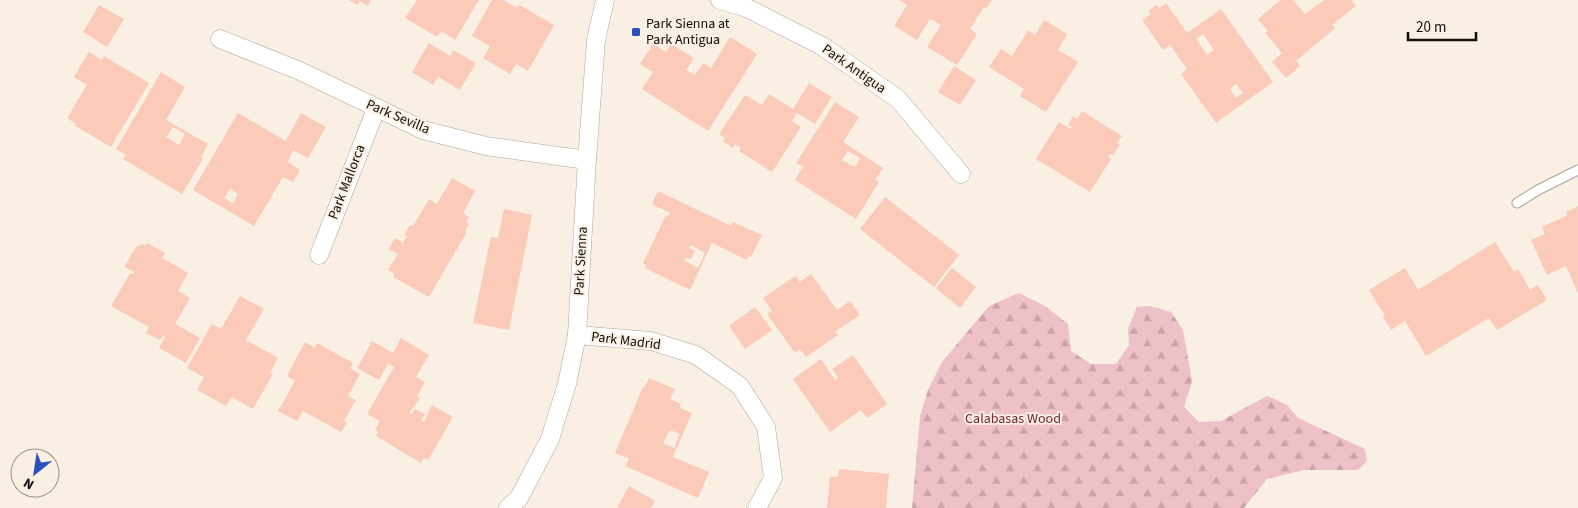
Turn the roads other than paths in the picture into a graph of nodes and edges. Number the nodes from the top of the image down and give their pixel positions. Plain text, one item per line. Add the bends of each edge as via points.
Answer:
1 (604, 0) edge
2 (720, 0) edge
3 (220, 39) dead end
4 (376, 109) junction
5 (587, 160) junction
6 (1578, 170) edge
7 (961, 174) dead end
8 (1517, 203) dead end
9 (319, 255) dead end
10 (577, 335) junction
11 (508, 508) edge
12 (757, 508) edge

1 - 5 street, Park Sienna via 596,40
2 - 7 street, Park Antigua via 747,8 822,46 898,99
3 - 4 street, Park Sevilla via 300,71
4 - 5 street, Park Sevilla via 423,130 486,146
4 - 9 street, Park Mallorca
5 - 10 street, Park Sienna
6 - 8 lane
10 - 11 street, Park Sienna via 567,384 550,439 519,498
10 - 12 street, Park Madrid via 651,341 696,355 740,386 766,427 772,478

